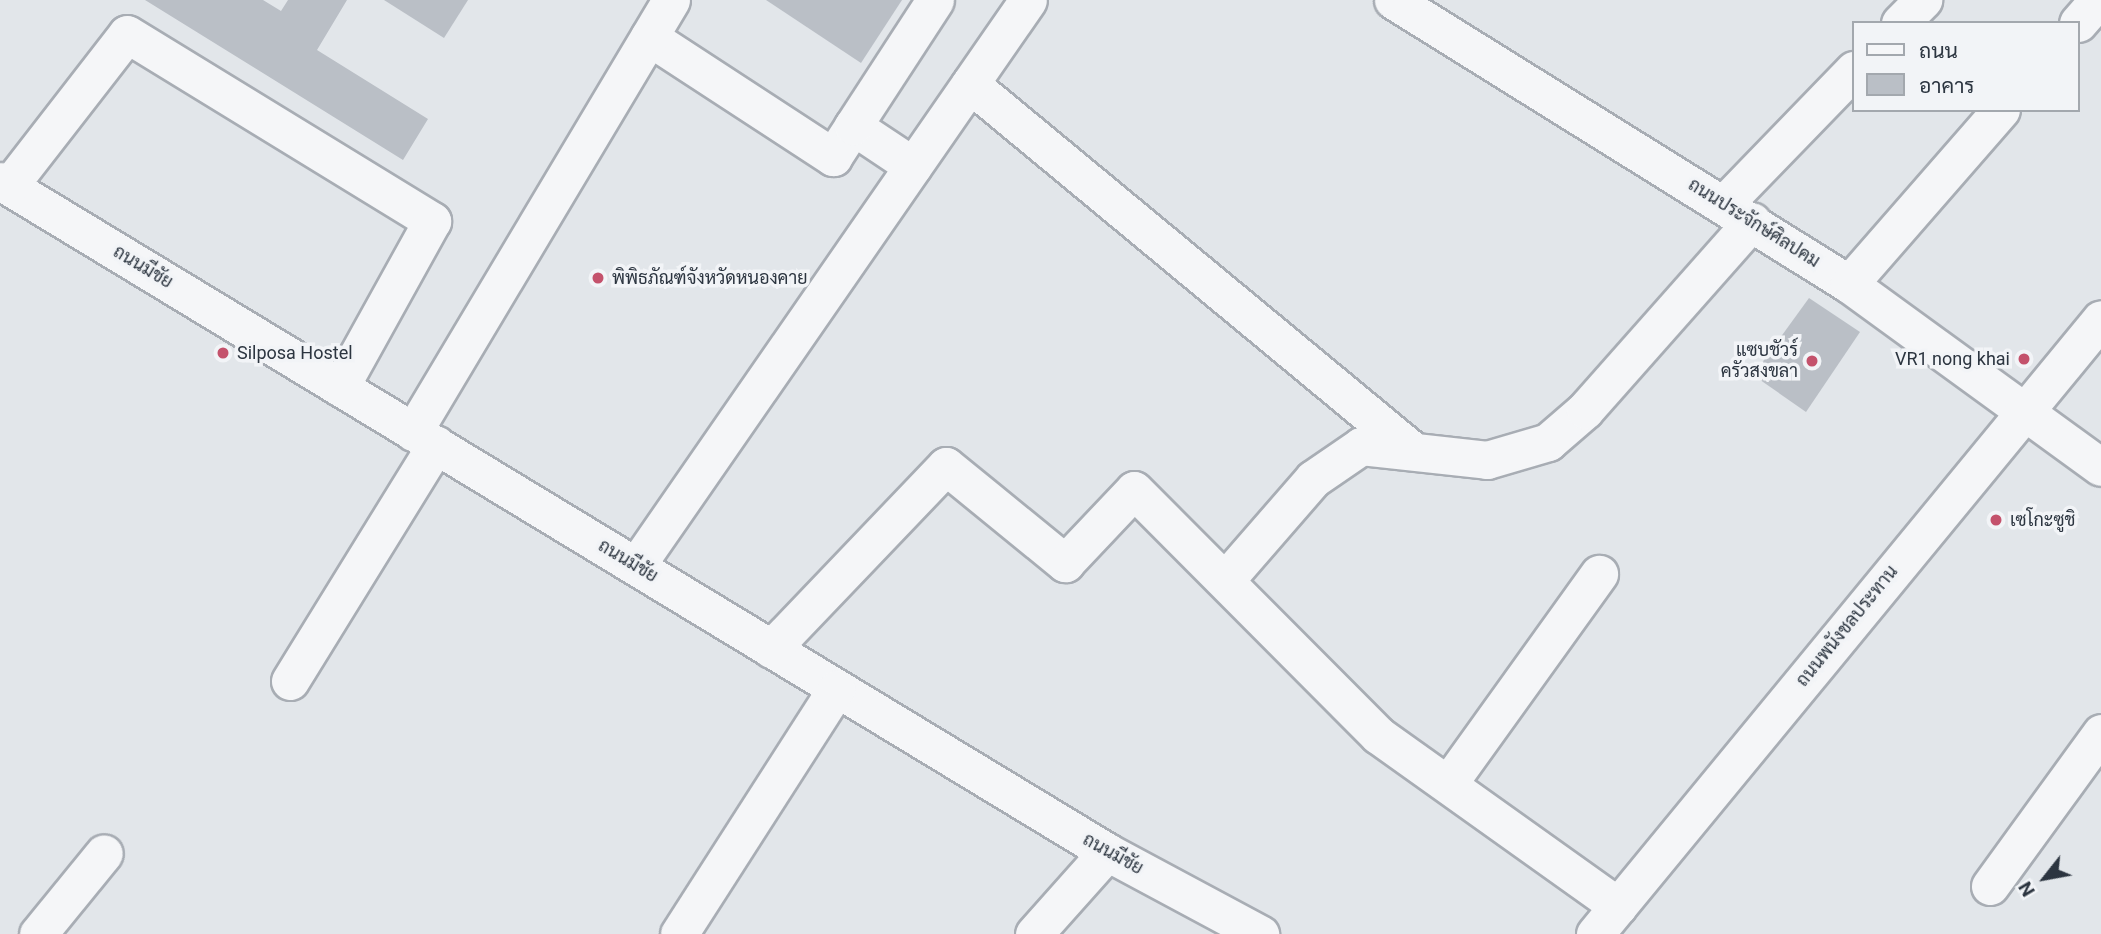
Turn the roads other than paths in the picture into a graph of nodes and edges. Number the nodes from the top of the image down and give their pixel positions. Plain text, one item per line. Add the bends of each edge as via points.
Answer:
1 (671, 0) edge
2 (935, 0) edge
3 (1028, 0) edge
4 (1393, 0) edge
5 (1923, 0) edge
6 (2098, 0) edge
7 (1902, 21) edge
8 (2080, 21) edge
9 (649, 37) junction
10 (1853, 71) edge
11 (970, 83) junction
12 (1999, 112) edge
13 (853, 126) junction
14 (913, 166) junction
15 (5, 183) edge
16 (1738, 212) junction
17 (1849, 284) junction
18 (2101, 319) edge
19 (340, 387) junction
20 (2024, 410) junction
21 (425, 438) junction
22 (1413, 451) junction
23 (2101, 467) edge
24 (636, 566) junction
25 (1599, 574) dead end
26 (1227, 578) junction
27 (771, 649) junction
28 (290, 681) dead end
29 (836, 689) junction
30 (2101, 733) edge
31 (1448, 784) junction
32 (1107, 852) junction
33 (104, 853) dead end
34 (1990, 886) dead end
35 (1618, 906) junction
36 (38, 934) edge
37 (679, 934) edge
38 (1034, 934) edge
39 (1260, 934) edge
40 (1594, 934) edge

1 - 9 street
2 - 13 street
3 - 11 street
4 - 16 street, ถนนประจักษ์ศิลปคม
5 - 7 street
6 - 8 street
9 - 13 street via 833,157
9 - 21 street
10 - 16 street
11 - 14 street
11 - 22 street
12 - 17 street
13 - 14 street
14 - 24 street
15 - 19 street, ถนนมีชัย
15 - 19 street via 127,34 139,41 432,220
16 - 17 street, ถนนประจักษ์ศิลปคม
16 - 22 street via 1585,410 1548,442 1487,460
17 - 20 street, ถนนประจักษ์ศิลปคม
18 - 20 street, ถนนพนังชลประทาน
19 - 21 street, ถนนมีชัย
20 - 23 street, ถนนประจักษ์ศิลปคม
20 - 35 street, ถนนพนังชลประทาน
21 - 24 street, ถนนมีชัย
21 - 28 street
22 - 26 street via 1361,446 1352,452 1313,479
24 - 27 street, ถนนมีชัย
25 - 31 street
26 - 27 street via 1134,490 1065,563 946,466
26 - 31 street via 1378,735
27 - 29 street, ถนนมีชัย
29 - 32 street, ถนนมีชัย
29 - 37 street
30 - 34 street
31 - 35 street
32 - 38 street
32 - 39 street, ถนนมีชัย
33 - 36 street
35 - 40 street, ถนนพนังชลประทาน

